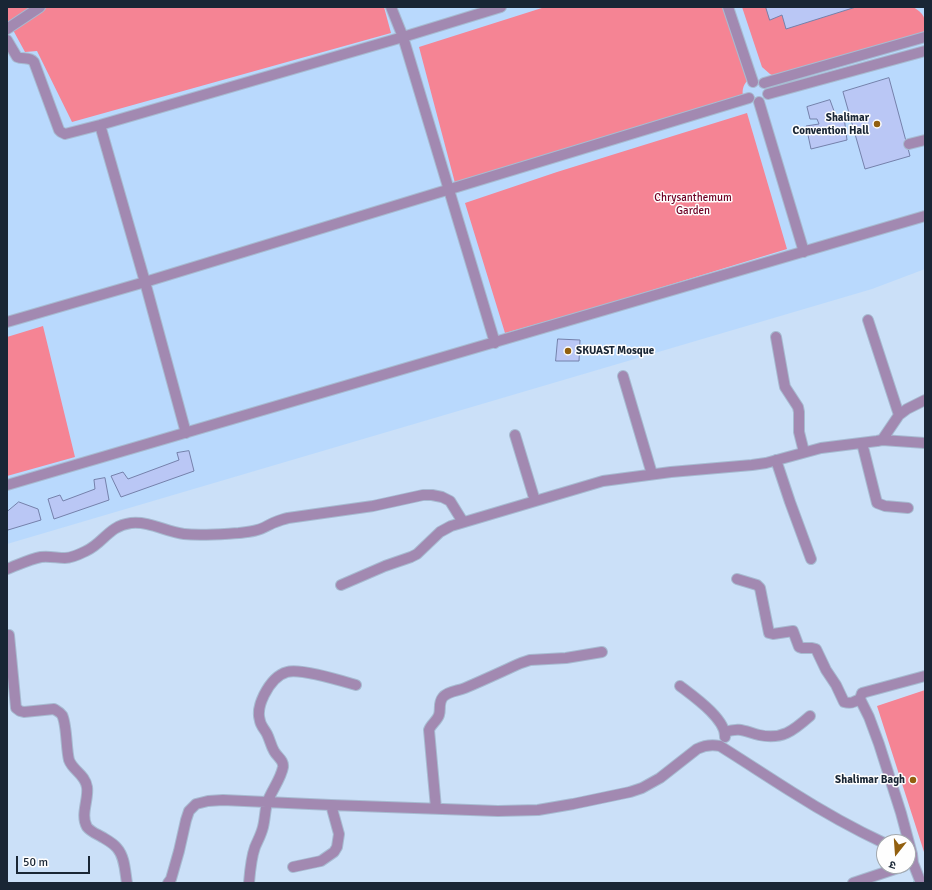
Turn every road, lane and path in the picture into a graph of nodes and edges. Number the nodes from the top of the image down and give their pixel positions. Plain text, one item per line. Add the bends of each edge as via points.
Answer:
1 (40, 7) edge
2 (391, 7) edge
3 (501, 7) edge
4 (728, 7) edge
5 (7, 29) edge
6 (403, 37) junction
7 (925, 37) edge
8 (7, 40) edge
9 (925, 51) edge
10 (753, 82) junction
11 (764, 83) junction
12 (768, 94) junction
13 (749, 98) junction
14 (760, 102) junction
15 (100, 125) junction
16 (925, 140) edge
17 (909, 144) dead end
18 (449, 190) junction
19 (925, 216) edge
20 (804, 252) junction
21 (146, 282) junction
22 (868, 320) dead end
23 (7, 322) edge
24 (776, 337) dead end
25 (495, 343) junction
26 (623, 376) dead end
27 (925, 400) edge
28 (898, 415) junction
29 (186, 433) junction
30 (515, 435) dead end
31 (882, 440) junction
32 (862, 443) junction
33 (925, 443) edge
34 (804, 452) junction
35 (776, 460) junction
36 (652, 474) junction
37 (7, 485) edge
38 (535, 501) junction
39 (908, 508) dead end
40 (463, 522) junction
41 (811, 559) dead end
42 (7, 569) edge
43 (737, 579) dead end
44 (341, 585) dead end
45 (10, 635) dead end
46 (602, 652) dead end
47 (925, 676) edge
48 (356, 685) dead end
49 (680, 686) dead end
50 (860, 699) junction
51 (810, 716) dead end
52 (725, 732) junction
53 (720, 746) junction
54 (267, 803) junction
55 (331, 805) junction
56 (436, 808) junction
57 (905, 834) edge
58 (876, 839) edge
59 (293, 867) dead end
60 (916, 871) edge
61 (876, 874) edge
62 (127, 883) edge
63 (168, 883) edge
64 (249, 883) edge
65 (853, 883) edge
66 (921, 883) edge

1 - 5 street
2 - 6 street
3 - 6 street
4 - 10 street
6 - 15 street
6 - 18 street
7 - 11 street
8 - 15 street via 18,58 28,58 34,62 59,130 63,134
9 - 12 street
10 - 11 street
10 - 13 street via 747,89
11 - 12 street
12 - 14 street via 766,99
13 - 14 street
13 - 18 street
14 - 20 street
15 - 21 street
16 - 17 street
18 - 21 street
18 - 25 street
19 - 20 street
20 - 25 street
21 - 23 street
21 - 29 street
22 - 28 street
24 - 34 street via 785,387 798,407 799,432
25 - 29 street
26 - 36 street
27 - 28 street
28 - 31 street
29 - 37 street
30 - 38 street
31 - 32 street
31 - 33 street
32 - 34 street
32 - 39 street via 877,503
34 - 35 street
35 - 36 street via 752,465
35 - 41 street
36 - 38 street via 603,482
38 - 40 street
40 - 42 street via 450,501 437,496 423,495 373,506 278,520 255,531 228,534 184,534 140,522 130,523 108,532 97,544 68,558 40,557
40 - 44 street via 440,532 417,554
43 - 50 street via 760,588 770,634 793,631 799,647 816,649 844,702 852,703
45 - 62 street via 16,708 24,712 54,709 62,715 70,764 84,779 87,787 86,825 119,849
46 - 56 street via 521,662 443,696 438,718 428,730
47 - 50 street via 862,693
48 - 54 street via 289,671 273,681 266,690 261,700 259,715 273,749 283,764
49 - 52 street via 704,705
50 - 57 street via 877,737 901,813
51 - 52 street via 783,735 767,736 736,729
52 - 53 street
53 - 56 street via 711,744 697,749 660,778 630,792 538,810
53 - 58 street via 838,820
54 - 55 street
54 - 63 street via 223,800 196,804 187,816
54 - 64 street via 263,827 254,848
55 - 56 street
55 - 59 street via 339,834 334,852 321,862
60 - 66 street
61 - 65 street

